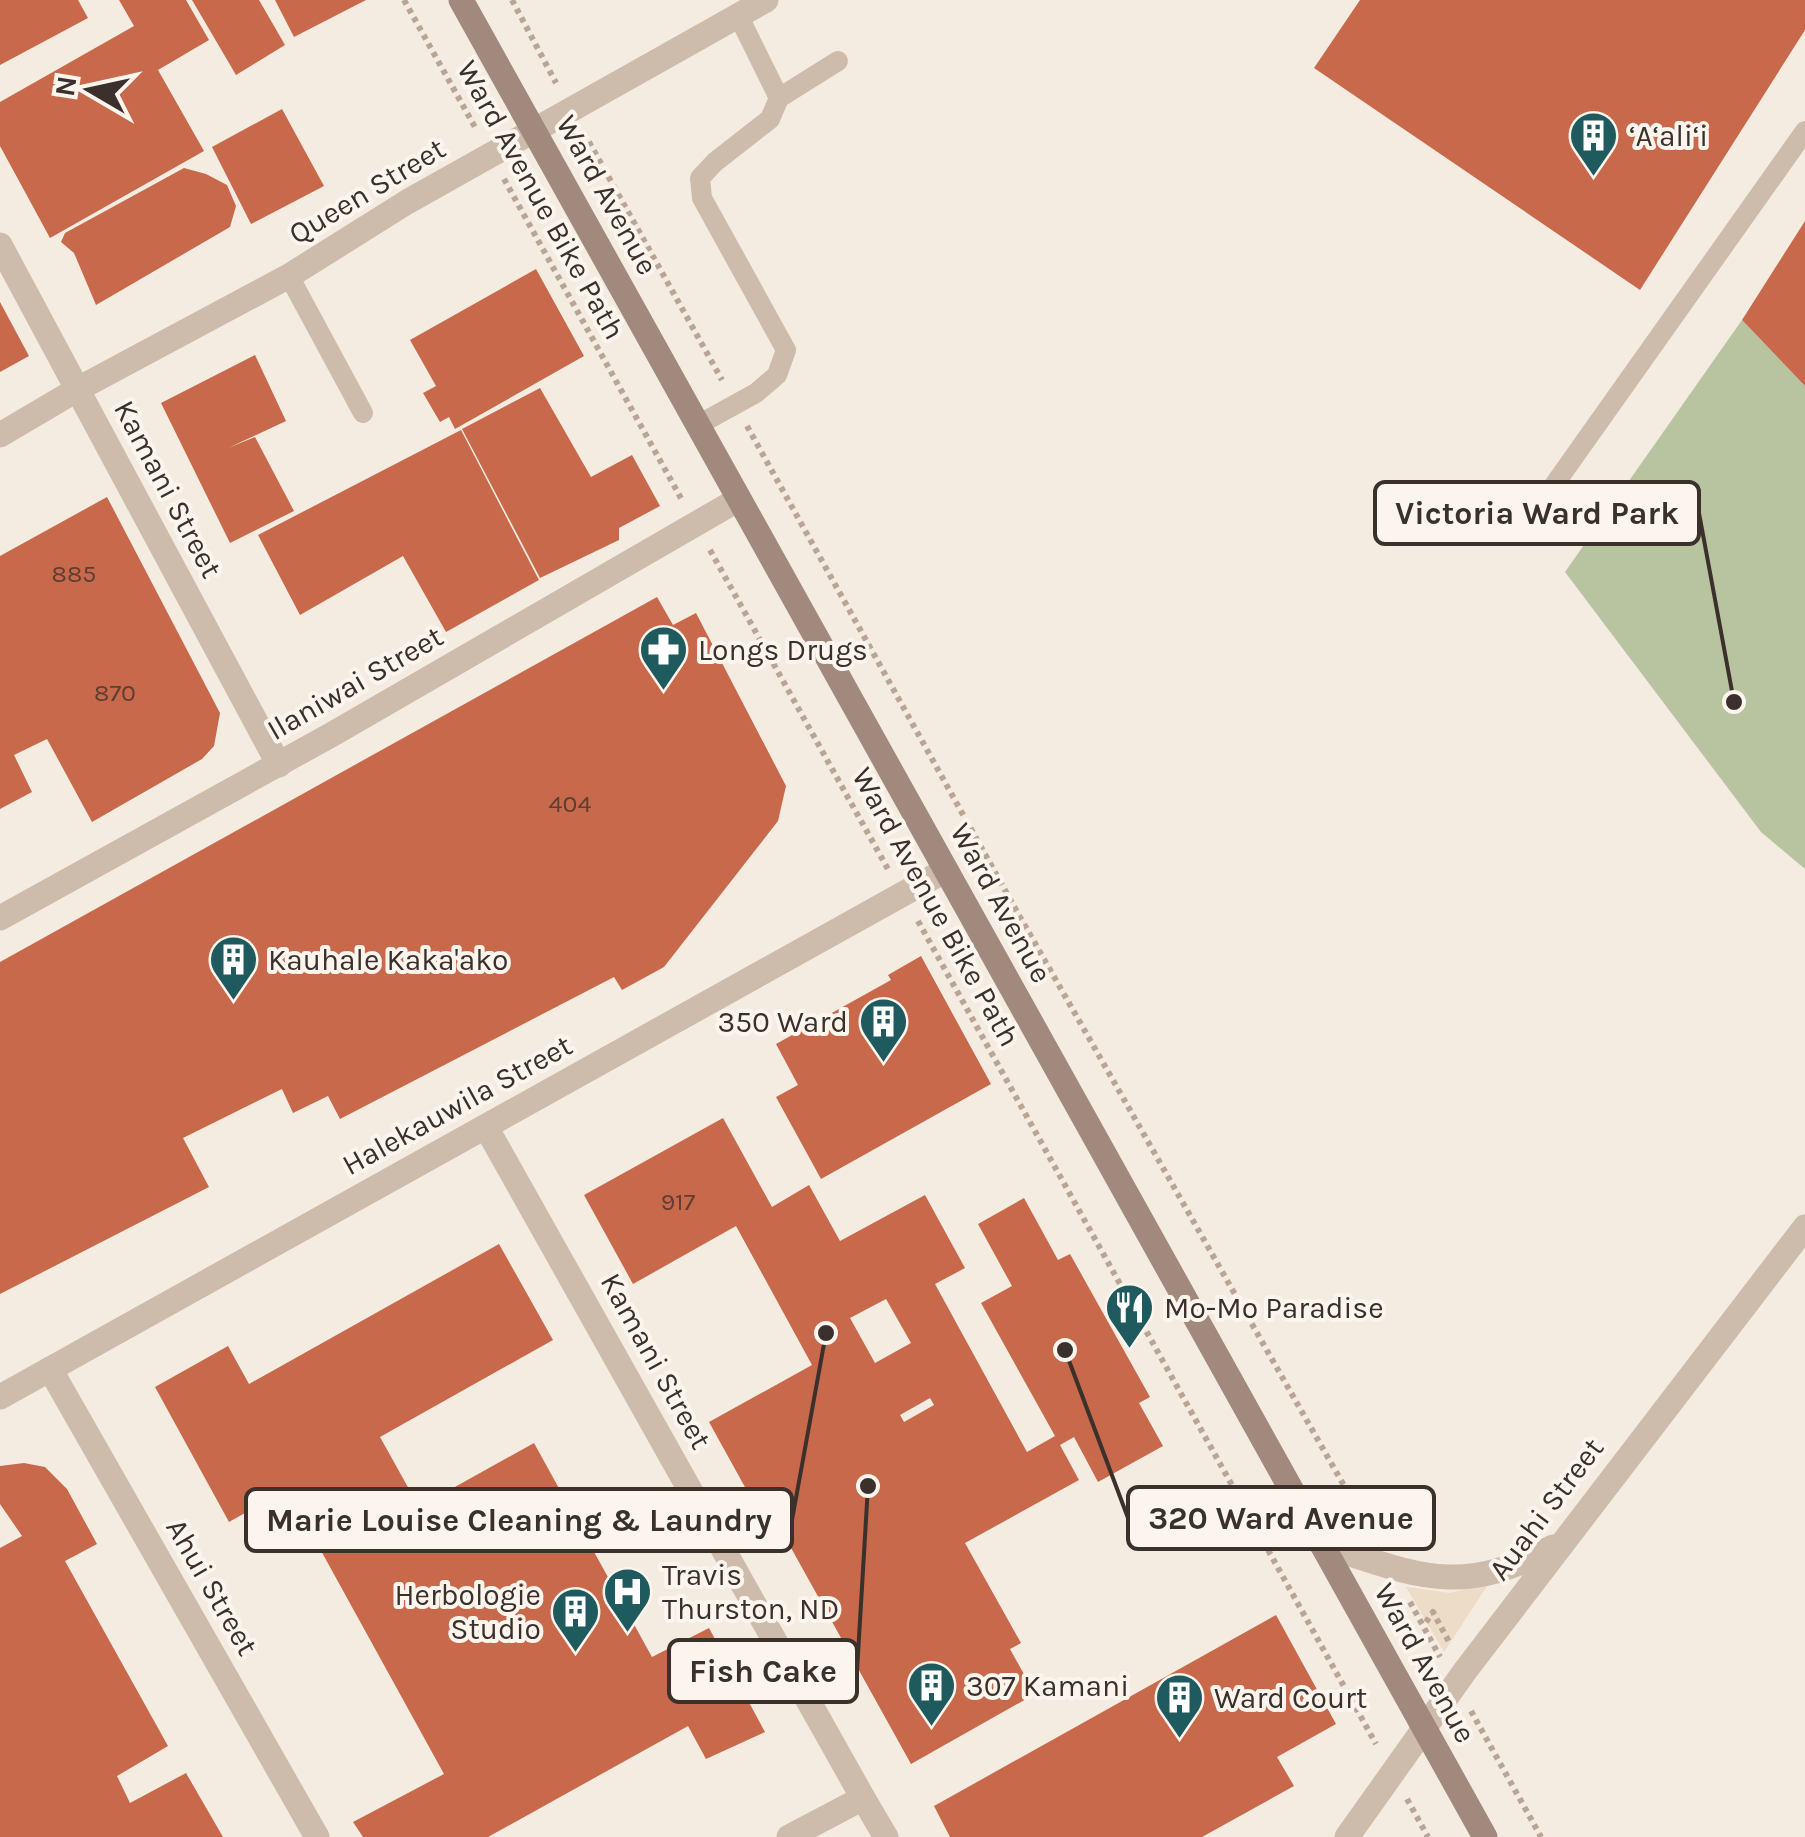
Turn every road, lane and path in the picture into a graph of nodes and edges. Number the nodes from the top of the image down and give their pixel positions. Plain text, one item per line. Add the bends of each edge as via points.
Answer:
1 (404, 0) edge
2 (461, 0) edge
3 (512, 0) edge
4 (766, 0) edge
5 (738, 16) junction
6 (838, 61) dead end
7 (779, 98) junction
8 (571, 110) junction
9 (534, 131) junction
10 (1805, 131) edge
11 (491, 156) junction
12 (0, 244) edge
13 (289, 276) junction
14 (78, 389) junction
15 (736, 405) junction
16 (364, 414) dead end
17 (698, 425) junction
18 (0, 435) edge
19 (739, 499) junction
20 (1542, 502) dead end
21 (696, 524) junction
22 (279, 765) junction
23 (946, 870) junction
24 (902, 894) junction
25 (0, 918) edge
26 (486, 1126) junction
27 (1805, 1227) edge
28 (50, 1370) junction
29 (0, 1398) edge
30 (1562, 1542) junction
31 (1322, 1545) junction
32 (1389, 1566) junction
33 (1426, 1622) dead end
34 (1449, 1643) dead end
35 (1455, 1684) junction
36 (1424, 1727) junction
37 (1392, 1772) junction
38 (863, 1798) junction
39 (316, 1837) edge
40 (789, 1837) edge
41 (886, 1837) edge
42 (1347, 1837) edge
43 (1428, 1837) edge
44 (1485, 1837) edge
45 (1540, 1837) edge

1 - 11 path, Ward Avenue Bike Path
2 - 9 main road, Ward Avenue
3 - 8 path
4 - 5 street, Queen Street
5 - 7 lane
5 - 8 street, Queen Street
6 - 7 lane
7 - 15 lane via 770,119 700,178 702,198 786,350 777,375
8 - 9 street, Queen Street
8 - 15 path
9 - 11 street, Queen Street
9 - 17 main road, Ward Avenue
10 - 20 lane
11 - 13 street, Queen Street
11 - 21 path, Ward Avenue Bike Path
12 - 14 street, Kamani Street
13 - 14 street, Queen Street
13 - 16 lane
14 - 18 street, Queen Street
14 - 22 street, Kamani Street
15 - 17 lane
15 - 32 path
17 - 19 main road, Ward Avenue
19 - 21 street, Ilaniwai Street
19 - 23 main road, Ward Avenue
21 - 22 street, Ilaniwai Street
21 - 24 path, Ward Avenue Bike Path
22 - 25 street, Ilaniwai Street
23 - 24 street, Halekauwila Street
23 - 31 main road, Ward Avenue
24 - 26 street, Halekauwila Street
24 - 37 path, Ward Avenue Bike Path
26 - 28 street, Halekauwila Street
26 - 38 street, Kamani Street
27 - 30 street, Auahi Street
28 - 29 street, Halekauwila Street
28 - 39 street, Ahui Street
30 - 32 street via 1516,1567 1480,1576 1426,1577
30 - 35 street, Auahi Street
31 - 32 street
31 - 36 main road, Ward Avenue
32 - 35 path
33 - 34 path via 1433,1612
35 - 36 street, Auahi Street
35 - 45 path
36 - 37 street, Auahi Street
36 - 44 main road, Ward Avenue
37 - 42 street, Auahi Street
37 - 43 path, Ward Avenue Bike Path
38 - 40 street
38 - 41 street, Kamani Street

